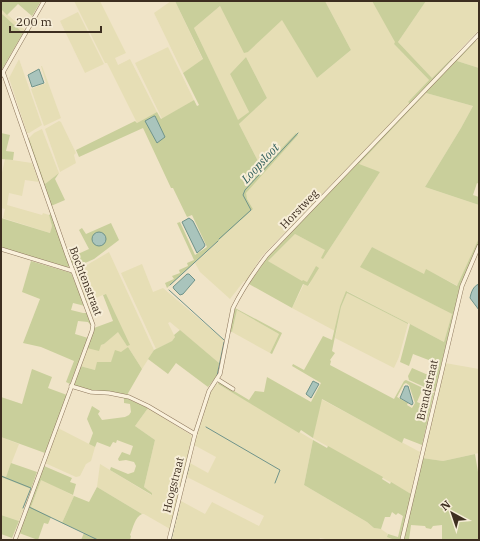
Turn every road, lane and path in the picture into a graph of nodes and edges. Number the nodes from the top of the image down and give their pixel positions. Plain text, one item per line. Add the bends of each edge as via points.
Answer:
1 (44, 1) edge
2 (479, 34) edge
3 (2, 74) edge
4 (479, 246) edge
5 (1, 250) edge
6 (73, 271) junction
7 (217, 379) junction
8 (71, 386) junction
9 (233, 389) dead end
10 (195, 434) junction
11 (15, 540) edge
12 (169, 540) edge
13 (402, 540) edge

1 - 3 street
2 - 7 street, Horstweg via 258,267 233,308
3 - 6 street, Bochtenstraat
4 - 13 street, Brandstraat via 462,286
5 - 6 street
6 - 8 street, Bochtenstraat via 93,325
7 - 9 street
7 - 10 street, Horstweg via 209,391
8 - 10 street via 129,397
8 - 11 street, Bochtenstraat
10 - 12 street, Hoogstraat

